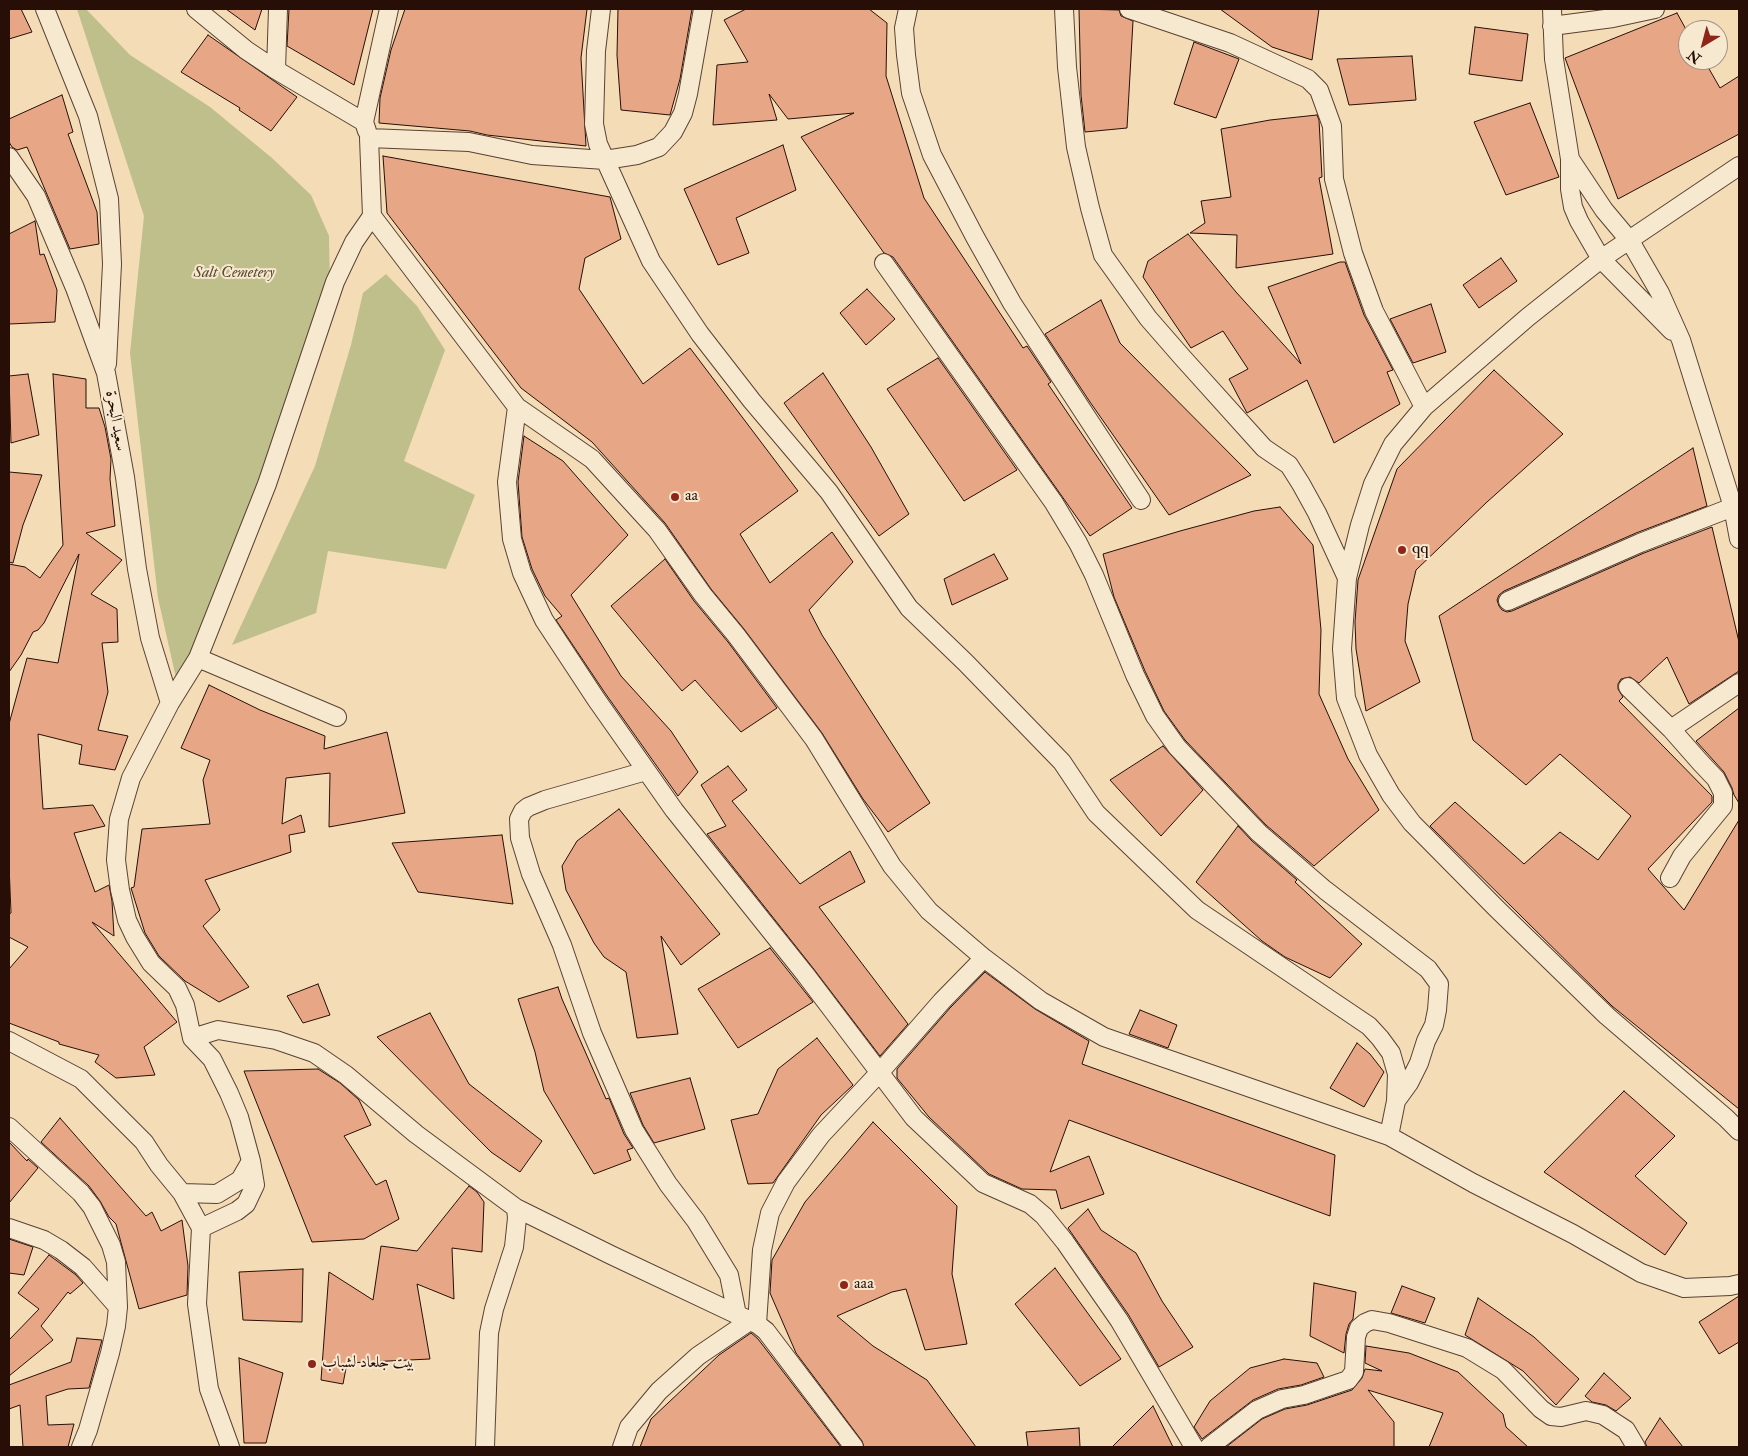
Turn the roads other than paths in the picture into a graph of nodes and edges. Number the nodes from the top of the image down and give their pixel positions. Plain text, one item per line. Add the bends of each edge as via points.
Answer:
1 (45, 9) edge
2 (196, 9) edge
3 (278, 9) edge
4 (389, 9) edge
5 (601, 9) edge
6 (703, 9) edge
7 (908, 9) edge
8 (1064, 9) edge
9 (1129, 9) edge
10 (1655, 9) edge
11 (1552, 17) edge
12 (276, 70) junction
13 (366, 130) junction
14 (9, 157) edge
15 (1570, 159) junction
16 (605, 160) junction
17 (1739, 166) edge
18 (372, 216) junction
19 (1630, 241) junction
20 (1601, 260) junction
21 (884, 264) dead end
22 (1681, 340) junction
23 (106, 374) junction
24 (517, 407) junction
25 (1424, 407) junction
26 (1141, 500) dead end
27 (1733, 507) junction
28 (1739, 539) edge
29 (1347, 578) junction
30 (1508, 601) dead end
31 (198, 658) junction
32 (1739, 683) edge
33 (1628, 687) dead end
34 (170, 703) junction
35 (337, 717) dead end
36 (1670, 729) junction
37 (646, 771) junction
38 (1670, 878) dead end
39 (984, 958) junction
40 (192, 1038) junction
41 (9, 1041) edge
42 (880, 1072) junction
43 (1396, 1101) junction
44 (9, 1127) edge
45 (1739, 1131) edge
46 (1389, 1136) junction
47 (250, 1160) junction
48 (182, 1193) junction
49 (516, 1208) junction
50 (9, 1228) edge
51 (201, 1228) junction
52 (1739, 1284) edge
53 (118, 1306) junction
54 (748, 1320) junction
55 (81, 1447) edge
56 (230, 1447) edge
57 (485, 1447) edge
58 (622, 1447) edge
59 (854, 1447) edge
60 (1194, 1447) edge
61 (1209, 1447) edge
62 (1636, 1447) edge

1 - 23 street via 88,116 109,199 112,264
2 - 12 street
3 - 12 street
4 - 13 street
5 - 16 street via 594,124
6 - 16 street via 688,94 674,132 659,147 637,155
7 - 26 street via 904,28 912,93 932,155 1012,303
8 - 29 street via 1076,147 1104,255 1148,318 1182,357 1264,448 1289,465 1317,512
9 - 25 street via 1230,42 1308,78 1319,90 1332,126 1334,178 1353,253 1374,311
10 - 11 street via 1613,18
11 - 15 street via 1554,59
12 - 13 street
13 - 16 street via 469,142 532,154
13 - 18 street
14 - 23 street, سعيد البحرة via 36,196 75,288
15 - 19 street via 1604,210
15 - 20 street via 1573,207
16 - 43 street via 651,261 694,326 828,492 909,608 1062,762 1096,813 1197,910 1369,1026 1391,1052 1397,1074
17 - 19 street
18 - 24 street
18 - 31 street via 354,242 335,282 267,484
19 - 20 street
19 - 22 street via 1660,293
20 - 22 street
20 - 25 street via 1528,317
21 - 43 street via 1054,502 1094,576 1134,675 1155,716 1177,747 1259,833 1325,890 1428,969 1440,984 1434,1025 1409,1083
22 - 27 street
23 - 34 street, سعيد البحرة via 125,477 136,568 150,638
24 - 37 street via 507,482 512,539 522,573 544,620
24 - 39 street via 592,459 657,530 814,739 892,866 929,911
25 - 29 street via 1393,444 1373,484
27 - 28 street
27 - 30 street via 1640,543
29 - 45 street via 1342,649 1346,698 1368,755 1391,795 1412,823 1607,1016
31 - 34 street
31 - 35 street
32 - 36 street
33 - 36 street
34 - 40 street via 131,778 119,819 116,860 127,920 152,963 177,988
36 - 38 street via 1716,779 1723,793 1723,806 1682,856
37 - 42 street
37 - 54 street via 528,807 519,819 520,838 592,1033 634,1130 729,1275
39 - 42 street
39 - 46 street via 1041,1000 1104,1037
40 - 47 street via 212,1059 229,1093
40 - 49 street via 218,1030 228,1031 276,1040 314,1053
41 - 48 street via 81,1079 144,1142
42 - 54 street via 822,1135 786,1182 770,1213
42 - 60 street via 914,1118 976,1178 1030,1204 1049,1222 1119,1320
43 - 46 street
44 - 53 street via 92,1207 116,1262
46 - 52 street via 1640,1273 1684,1288
47 - 48 street via 240,1180 217,1194
47 - 51 street via 254,1185 246,1204
48 - 51 street
49 - 54 street
49 - 57 street via 514,1247 489,1333
50 - 53 street via 44,1240 61,1250 83,1267
51 - 56 street via 197,1304 207,1376
53 - 55 street via 110,1353
54 - 58 street via 698,1356 659,1391 630,1427
54 - 59 street via 766,1331
61 - 62 street via 1257,1410 1282,1398 1304,1395 1348,1380 1354,1372 1359,1328 1372,1320 1467,1348 1503,1370 1551,1416 1586,1411 1603,1415 1626,1430

